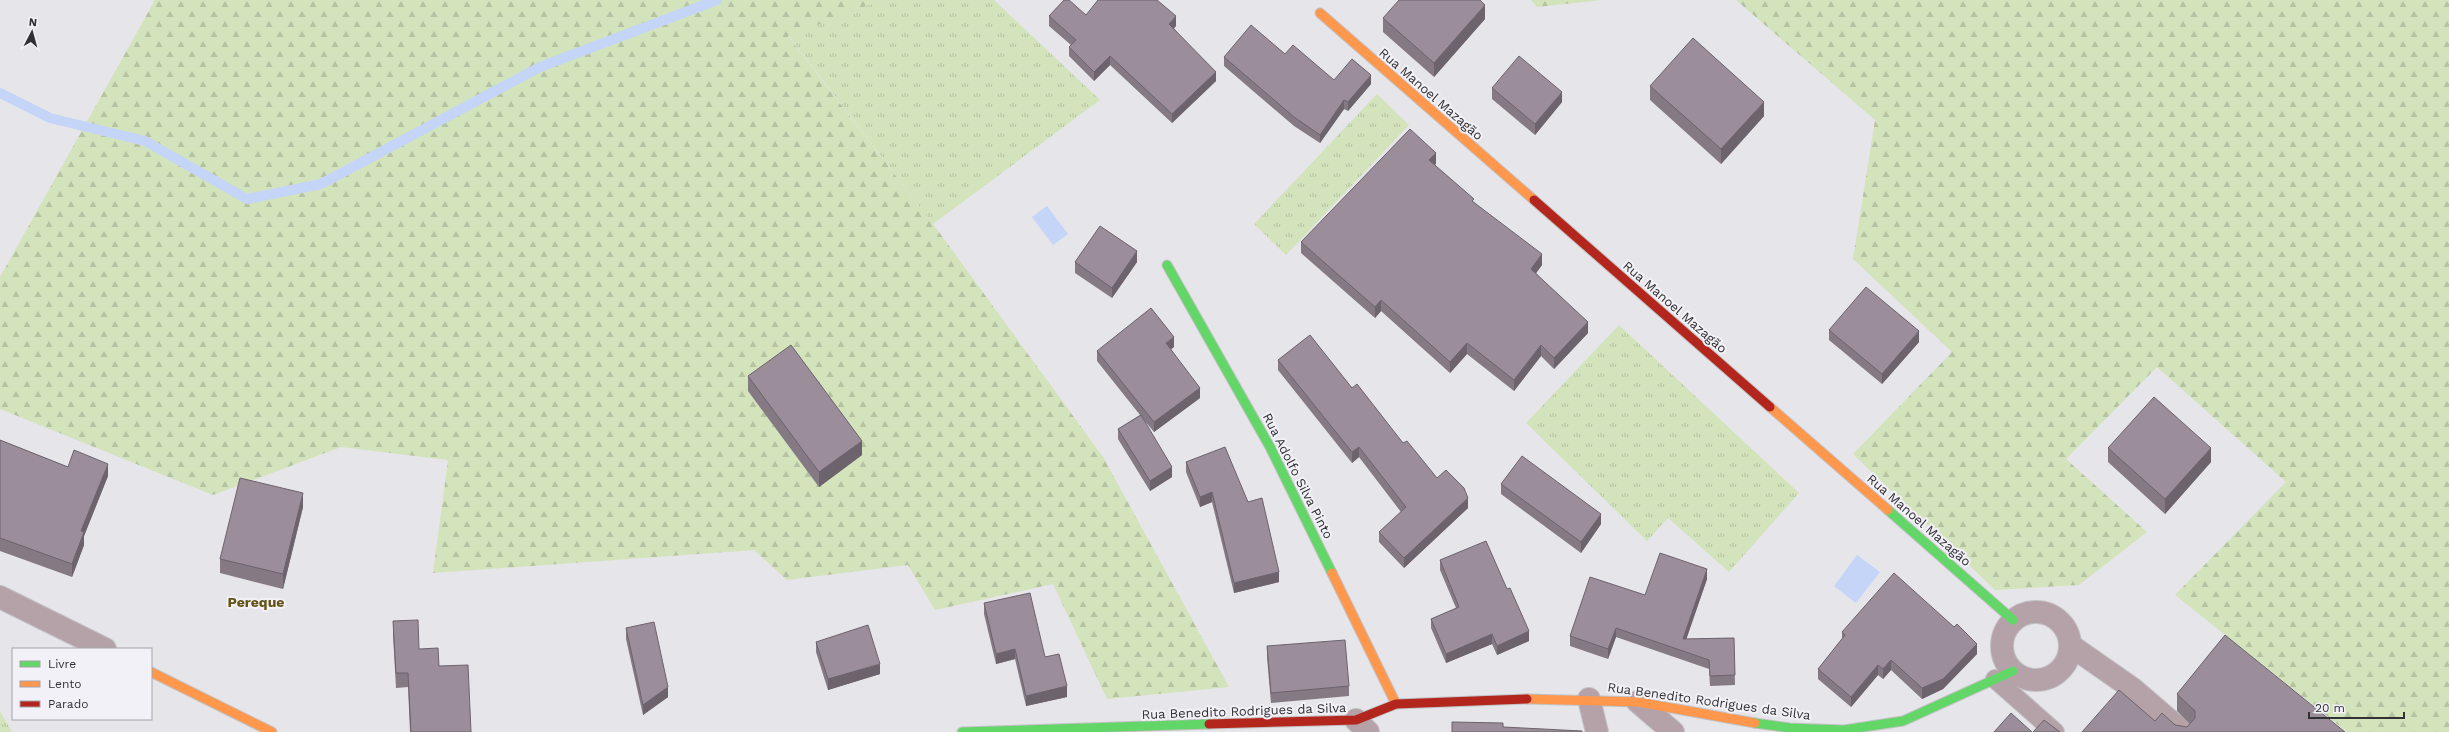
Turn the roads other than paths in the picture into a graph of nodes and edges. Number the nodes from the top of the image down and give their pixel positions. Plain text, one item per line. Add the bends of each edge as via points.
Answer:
1 (1320, 13) dead end
2 (1167, 265) dead end
3 (0, 597) edge
4 (2013, 620) junction
5 (2070, 645) junction
6 (103, 648) edge
7 (152, 672) edge
8 (2004, 675) junction
9 (1589, 699) junction
10 (1638, 702) junction
11 (1396, 704) junction
12 (1362, 726) edge
13 (272, 732) edge
14 (962, 732) edge
15 (1597, 732) edge
16 (1673, 732) edge
17 (2055, 732) edge
18 (2183, 732) edge

1 - 4 street, Rua Manoel Mazagão
2 - 11 street, Rua Adolfo Silva Pinto via 1270,447
3 - 6 street
4 - 5 street via 2023,614 2044,612 2063,624
4 - 8 street via 2002,640 2006,662
5 - 8 street via 2065,664 2050,677 2031,680
5 - 18 street via 2133,689
7 - 13 street
8 - 10 street, Rua Benedito Rodrigues da Silva via 1903,721 1844,730 1790,728
8 - 17 lane
9 - 10 street, Rua Benedito Rodrigues da Silva
9 - 11 street, Rua Benedito Rodrigues da Silva via 1542,698
9 - 15 street
10 - 16 street
11 - 12 street, Rua Benedito Rodrigues da Silva
12 - 14 street, Rua Benedito Rodrigues da Silva

